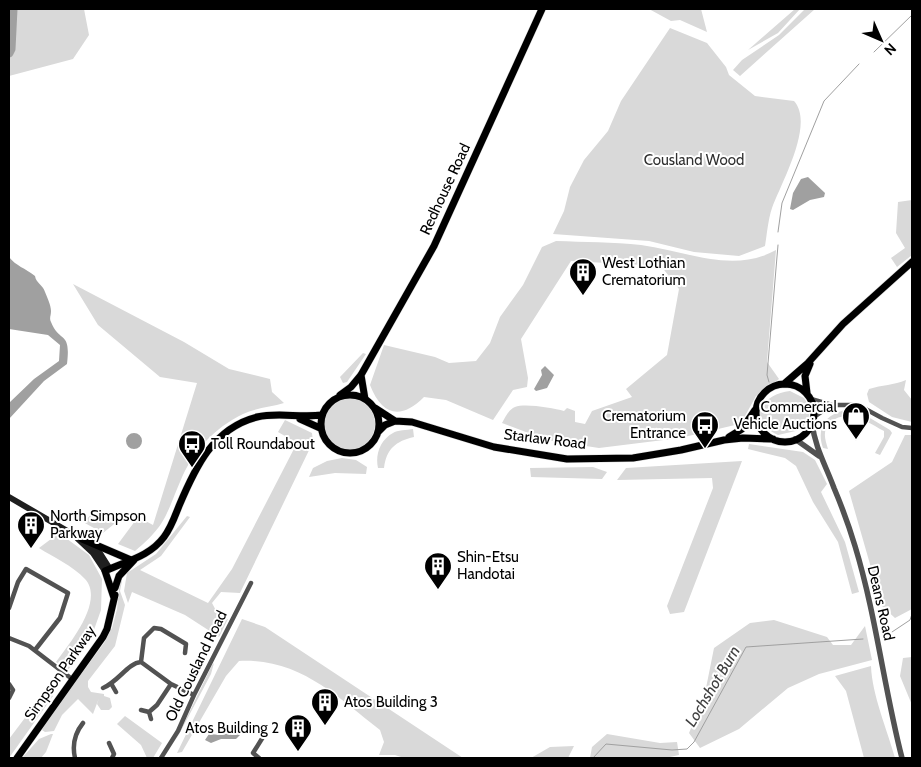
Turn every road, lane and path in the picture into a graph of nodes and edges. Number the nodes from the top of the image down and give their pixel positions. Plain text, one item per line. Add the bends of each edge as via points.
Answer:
1 (542, 9) edge
2 (912, 262) edge
3 (812, 359) junction
4 (361, 375) junction
5 (782, 385) junction
6 (340, 395) junction
7 (809, 396) junction
8 (365, 399) junction
9 (757, 405) junction
10 (832, 405) junction
11 (374, 407) junction
12 (322, 415) junction
13 (292, 416) junction
14 (813, 420) junction
15 (395, 421) junction
16 (320, 428) junction
17 (912, 428) edge
18 (378, 432) junction
19 (795, 439) junction
20 (724, 440) junction
21 (773, 440) junction
22 (820, 457) junction
23 (9, 497) edge
24 (79, 538) junction
25 (132, 560) junction
26 (108, 572) junction
27 (251, 583) dead end
28 (115, 588) junction
29 (114, 598) junction
30 (9, 608) edge
31 (9, 638) edge
32 (193, 641) dead end
33 (186, 644) junction
34 (34, 650) junction
35 (185, 653) dead end
36 (141, 662) junction
37 (72, 679) junction
38 (9, 684) edge
39 (171, 684) junction
40 (112, 685) junction
41 (104, 688) dead end
42 (116, 692) dead end
43 (194, 695) junction
44 (9, 698) edge
45 (141, 710) dead end
46 (149, 712) junction
47 (151, 719) dead end
48 (83, 723) dead end
49 (73, 726) dead end
50 (78, 730) junction
51 (263, 737) dead end
52 (109, 744) dead end
53 (253, 753) junction
54 (121, 754) dead end
55 (113, 756) edge
56 (17, 758) edge
57 (75, 758) edge
58 (161, 758) edge
59 (248, 758) edge
60 (259, 758) edge
61 (902, 758) edge

1 - 4 main road, Redhouse Road via 434,246
2 - 3 main road via 843,324
3 - 5 main road
3 - 7 main road via 806,376
4 - 6 main road, Redhouse Road
4 - 8 main road
5 - 7 main road via 795,385
5 - 9 main road via 764,394
6 - 8 main road
6 - 12 main road
7 - 10 street
7 - 14 main road
8 - 11 main road
9 - 20 main road, Starlaw Road via 742,429
9 - 21 main road via 756,422
10 - 14 street
10 - 17 street via 858,405 902,427
11 - 15 main road
11 - 18 main road
12 - 13 main road
12 - 16 main road
13 - 16 main road
13 - 25 main road via 256,417 236,425 215,441 197,464 165,536 153,548
14 - 19 main road via 806,433
14 - 22 street, Deans Road via 814,440
15 - 18 main road
15 - 20 main road, Starlaw Road via 412,422 494,447 566,458 652,456
16 - 18 main road via 330,446 346,453 363,450
19 - 21 main road
19 - 22 street, Deans Road
20 - 21 main road, Starlaw Road
22 - 61 street, Deans Road via 855,546
23 - 24 main road, Simpson Parkway
24 - 25 main road
24 - 26 main road, Simpson Parkway via 98,550
25 - 26 main road
25 - 28 main road via 119,576
26 - 28 main road, Simpson Parkway
26 - 29 main road, Simpson Parkway
27 - 43 street, Old Cousland Road
28 - 29 main road, Simpson Parkway
29 - 37 main road, Simpson Parkway via 107,629
30 - 34 street via 26,569 68,594 60,618
31 - 34 street
32 - 33 street
33 - 35 street
33 - 36 street via 161,629 151,629 144,638
34 - 37 street
36 - 39 street
36 - 40 street via 130,666
37 - 56 main road, Simpson Parkway
38 - 44 street via 13,690
39 - 43 street
39 - 46 street
40 - 41 street
40 - 42 street
43 - 58 street, Old Cousland Road via 178,731
45 - 46 street
46 - 47 street
48 - 50 street
49 - 50 street
50 - 57 street via 73,748
51 - 53 street
52 - 55 street
53 - 59 street
53 - 60 street
54 - 55 street

